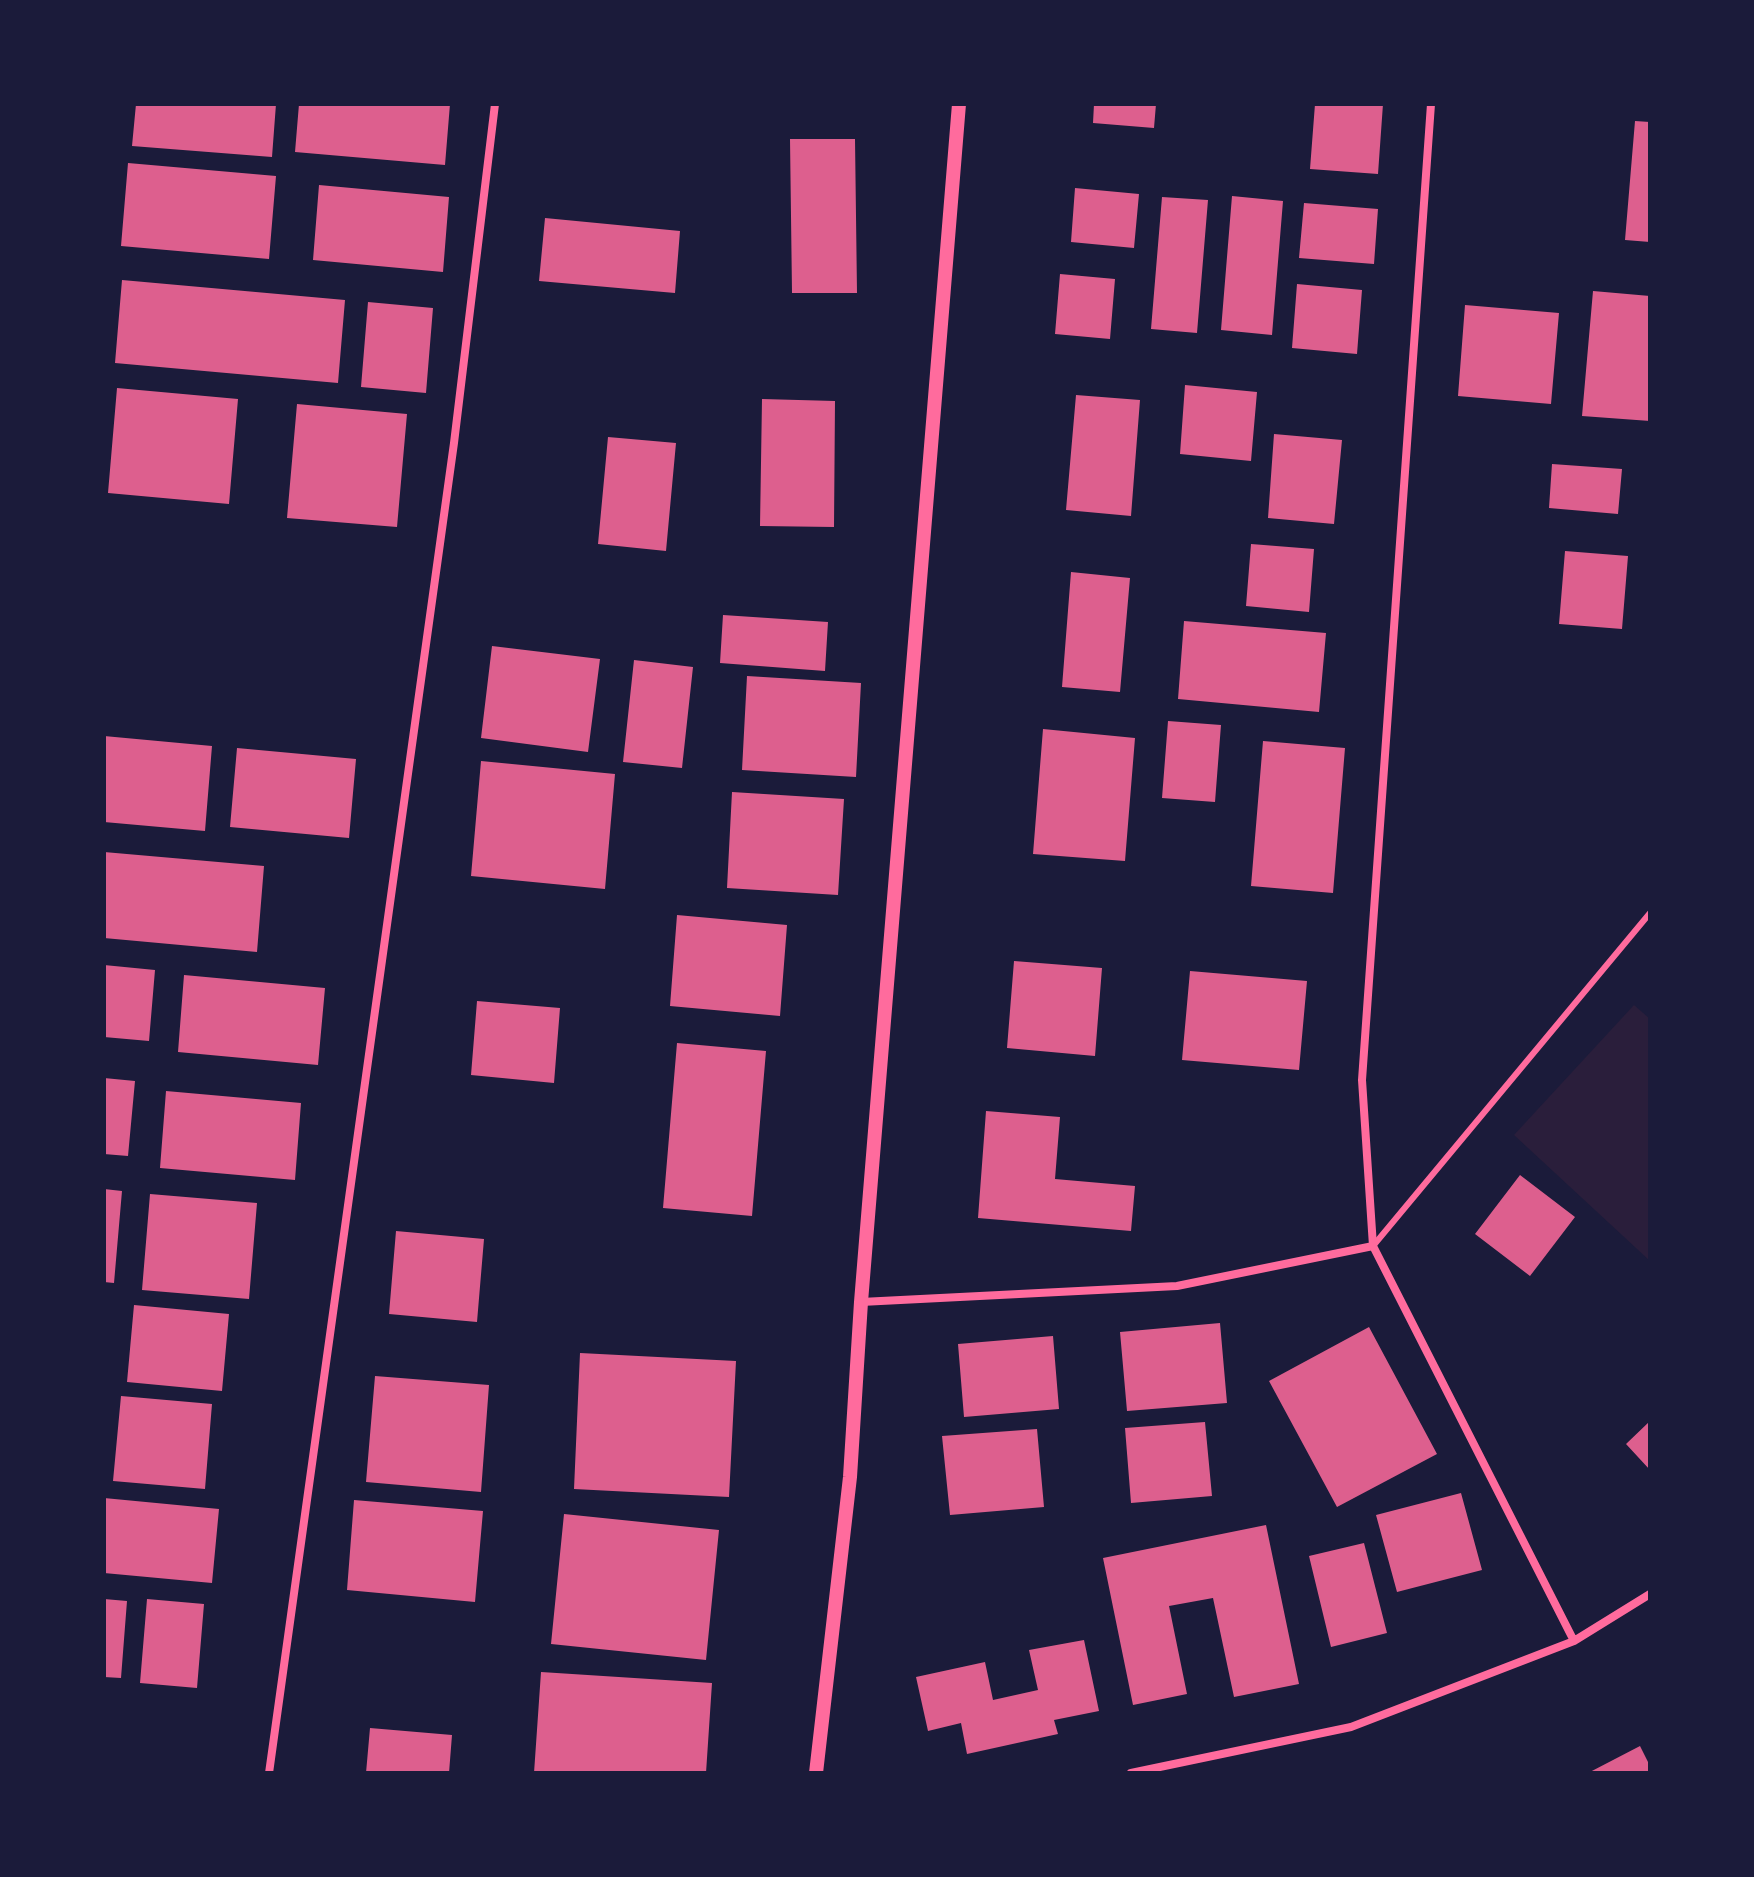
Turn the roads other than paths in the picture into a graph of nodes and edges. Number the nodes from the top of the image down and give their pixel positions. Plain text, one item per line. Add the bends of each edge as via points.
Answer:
1 (495, 104) edge
2 (959, 104) edge
3 (1431, 104) edge
4 (1650, 913) edge
5 (1373, 1246) junction
6 (861, 1302) junction
7 (1650, 1594) edge
8 (1574, 1641) junction
9 (269, 1773) edge
10 (816, 1773) edge
11 (1131, 1773) edge

1 - 9 street via 454,443
2 - 6 street
3 - 5 street via 1362,1080
4 - 5 lane
5 - 6 street via 1177,1286
5 - 8 street
6 - 10 street via 850,1477
7 - 8 street
8 - 11 street via 1351,1727

